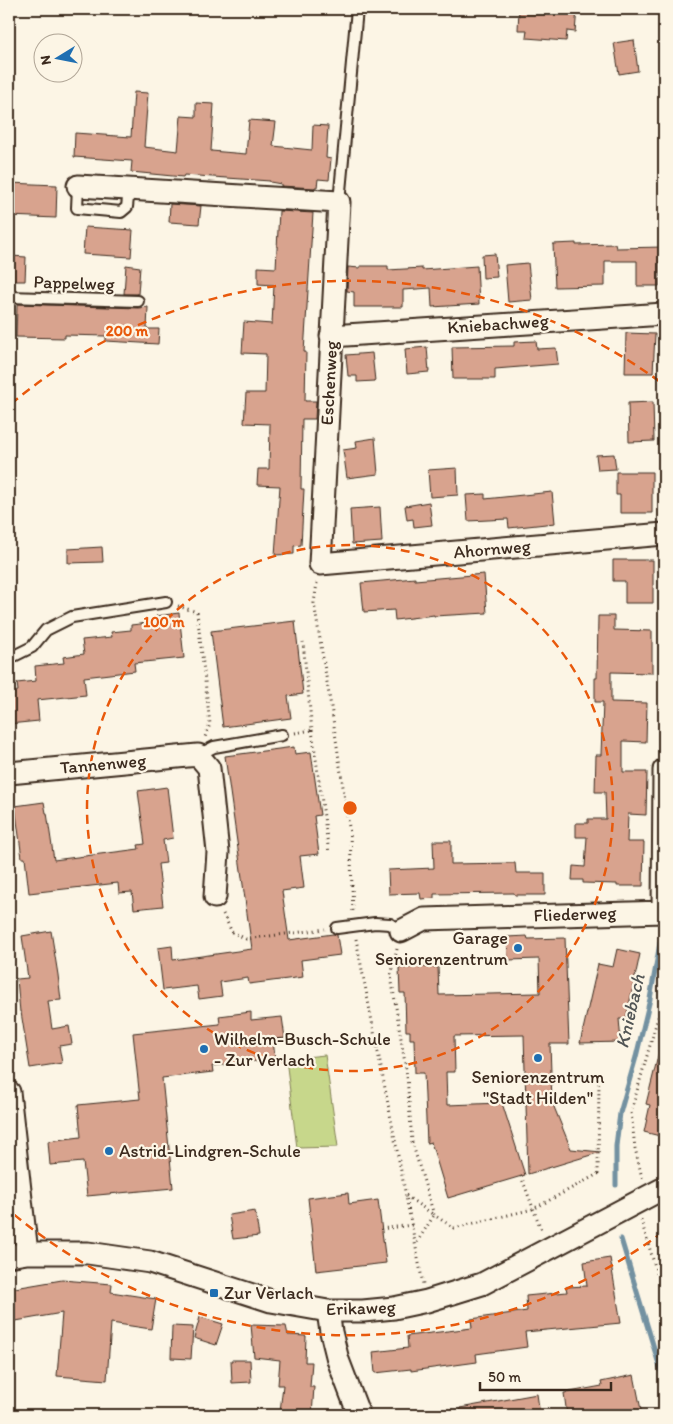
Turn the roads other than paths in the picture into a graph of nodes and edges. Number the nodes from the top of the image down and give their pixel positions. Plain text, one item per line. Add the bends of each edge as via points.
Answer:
1 (357, 9) edge
2 (78, 186) dead end
3 (338, 202) junction
4 (9, 297) edge
5 (138, 301) dead end
6 (664, 314) edge
7 (331, 336) junction
8 (664, 534) edge
9 (320, 564) joint
10 (166, 602) road end
11 (9, 657) edge
12 (282, 736) road end
13 (201, 747) junction
14 (664, 770) edge
15 (9, 773) edge
16 (215, 897) road end
17 (663, 912) edge
18 (337, 928) road end
19 (401, 931) joint
20 (9, 1092) edge
21 (664, 1188) edge
22 (18, 1255) edge
23 (328, 1311) junction
24 (359, 1415) edge

1 - 3 lane, Eschenweg
2 - 3 street
3 - 7 street, Eschenweg
4 - 5 lane, Pappelweg
6 - 7 street, Kniebachweg
7 - 9 street, Eschenweg
8 - 9 street, Ahornweg
10 - 11 lane via 72,617 46,630 32,647
12 - 13 lane, Tannenweg
13 - 15 street, Tannenweg
13 - 16 street via 209,768 218,852
14 - 17 street
17 - 19 street, Fliederweg via 424,919
18 - 19 lane via 374,923 390,924
20 - 22 street
21 - 23 street, Erikaweg via 482,1284 394,1308
22 - 23 street, Erikaweg via 88,1254 150,1262 271,1301
23 - 24 street via 338,1360

